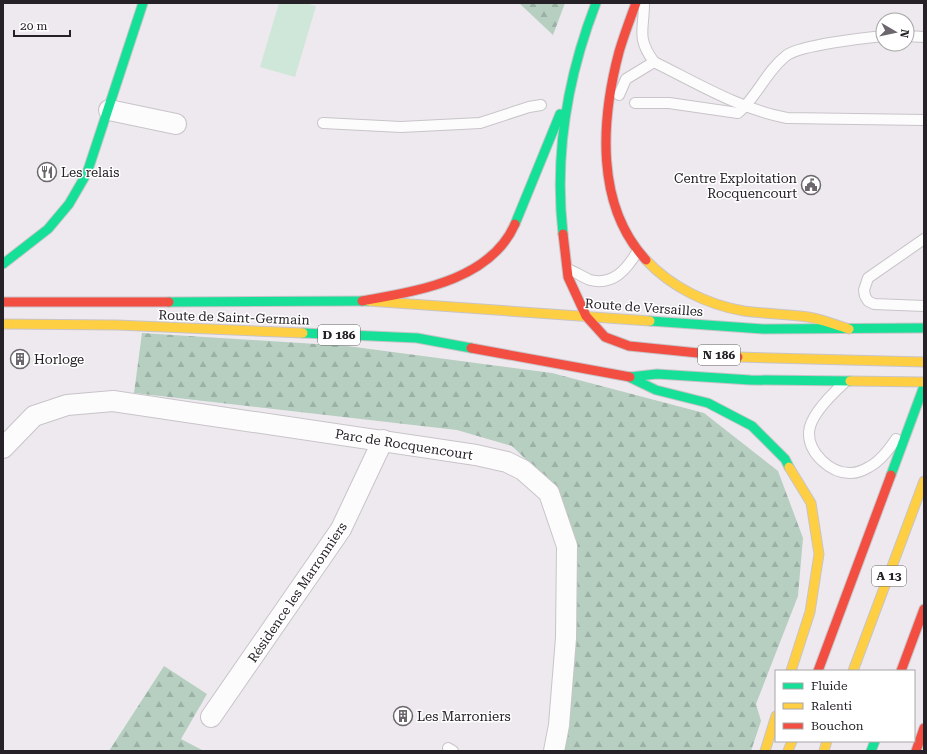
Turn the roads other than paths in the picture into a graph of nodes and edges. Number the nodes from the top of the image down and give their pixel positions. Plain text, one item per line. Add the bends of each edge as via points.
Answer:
1 (143, 3) edge
2 (596, 3) edge
3 (636, 3) edge
4 (644, 3) edge
5 (875, 37) edge
6 (654, 62) junction
7 (569, 93) junction
8 (635, 103) dead end
9 (541, 105) dead end
10 (745, 107) junction
11 (109, 110) junction
12 (924, 120) edge
13 (324, 122) dead end
14 (176, 124) dead end
15 (605, 141) junction
16 (924, 239) edge
17 (637, 252) junction
18 (3, 264) edge
19 (568, 269) junction
20 (362, 301) junction
21 (3, 302) edge
22 (924, 306) edge
23 (586, 316) junction
24 (3, 324) edge
25 (46, 325) junction
26 (924, 328) edge
27 (848, 329) junction
28 (32, 334) dead end
29 (924, 362) edge
30 (629, 377) junction
31 (849, 382) junction
32 (924, 382) edge
33 (924, 386) edge
34 (912, 418) junction
35 (383, 440) junction
36 (3, 448) edge
37 (924, 481) edge
38 (924, 609) edge
39 (791, 670) edge
40 (818, 670) edge
41 (854, 670) edge
42 (901, 670) edge
43 (211, 717) dead end
44 (775, 719) edge
45 (924, 728) edge
46 (554, 751) edge
47 (765, 751) edge
48 (916, 751) edge

1 - 11 main road
2 - 7 main road via 584,34
3 - 15 main road via 620,50 609,98
4 - 6 lane via 641,38 645,50
5 - 10 lane via 810,48 788,55 761,83
6 - 10 lane
6 - 15 lane via 626,80
7 - 19 main road via 560,157 559,198
7 - 20 main road via 508,237 482,265 422,290
8 - 10 lane via 675,104 738,113
9 - 13 lane via 480,123 401,126
10 - 12 lane via 787,118
11 - 14 street
11 - 18 main road via 87,173 69,204 48,229
15 - 17 main road via 610,194 620,224
16 - 22 lane via 868,278 865,283 865,296 874,304
17 - 19 lane via 622,274 605,280 591,280
17 - 27 main road via 672,284 693,295 724,306 809,317
19 - 23 main road via 568,277
20 - 21 main road, Route de Saint-Germain
20 - 23 main road, Route de Versailles / N 186
23 - 27 main road, Route de Versailles / N 186 via 763,329
23 - 29 main road, N 186 via 605,337 629,346 750,358
24 - 25 main road, Route de Saint-Germain / D 186
25 - 28 main road via 39,334
25 - 30 main road, Route de Saint-Germain / D 186 via 117,325 417,338
26 - 27 main road, Route de Versailles / N 186
30 - 31 main road, N 186 via 657,374 750,380
30 - 39 main road via 656,390 708,403 752,426 785,459 811,503 819,554 810,612
31 - 32 main road, N 186
31 - 34 lane via 830,396 818,412 809,432 812,447 821,460 836,470 852,473 870,467 890,447
33 - 34 main road
34 - 40 main road
35 - 36 street, Parc de Rocquencourt via 113,401 67,405 34,416
35 - 43 street, Résidence les Marronniers via 342,529
35 - 46 street, Parc de Rocquencourt via 507,462 523,470 549,493 567,546 566,638 559,725
37 - 41 main road, A 13
38 - 42 main road
44 - 47 main road
45 - 48 main road

